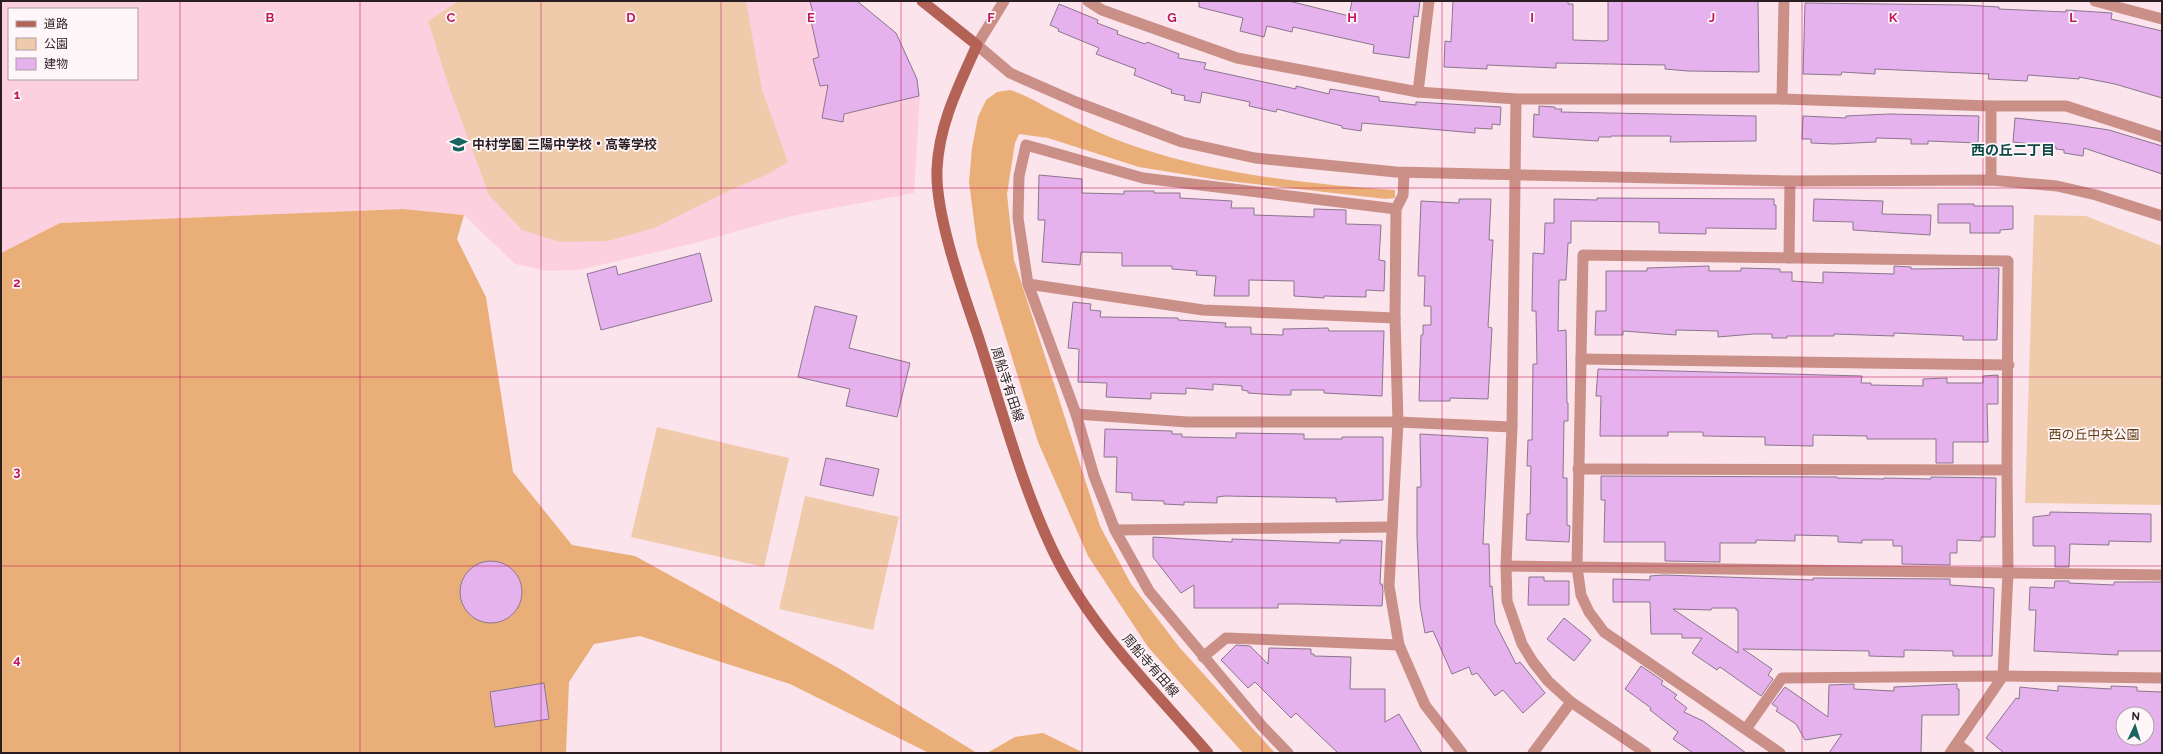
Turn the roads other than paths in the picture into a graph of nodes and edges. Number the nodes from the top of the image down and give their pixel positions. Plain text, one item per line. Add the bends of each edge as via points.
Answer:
1 (922, 1) edge
2 (1004, 1) edge
3 (1088, 1) edge
4 (1429, 1) edge
5 (1784, 1) edge
6 (2095, 1) edge
7 (2162, 19) edge
8 (977, 45) junction
9 (1418, 92) junction
10 (1516, 99) junction
11 (1782, 99) junction
12 (1991, 106) junction
13 (2162, 137) edge
14 (1404, 172) junction
15 (1516, 174) junction
16 (1790, 180) junction
17 (1991, 180) junction
18 (1396, 209) junction
19 (2162, 216) edge
20 (1789, 258) junction
21 (1028, 284) junction
22 (1395, 318) junction
23 (1581, 359) junction
24 (2009, 365) junction
25 (1076, 414) junction
26 (1398, 422) junction
27 (1512, 427) junction
28 (1578, 469) junction
29 (2007, 470) junction
30 (1392, 527) junction
31 (1115, 530) junction
32 (1506, 566) junction
33 (1577, 567) junction
34 (2008, 573) junction
35 (2162, 575) edge
36 (1400, 644) junction
37 (1203, 657) junction
38 (2003, 676) junction
39 (2162, 678) edge
40 (1571, 702) junction
41 (1746, 729) junction
42 (1954, 749) edge
43 (1208, 753) edge
44 (1288, 753) edge
45 (1462, 753) edge
46 (1533, 753) edge
47 (1646, 753) edge
48 (1780, 753) edge
49 (1969, 753) edge

1 - 8 main road
2 - 8 street
3 - 9 street via 1102,10 1237,58
4 - 9 street
5 - 11 street
6 - 7 street
8 - 14 street via 1010,73 1076,102 1182,142 1255,158
8 - 43 main road, 周船寺有田線 via 952,98 937,169 943,218 961,287 1033,505 1057,558 1107,636
9 - 10 street
10 - 11 street
10 - 15 street
11 - 12 street
12 - 13 street via 2066,106
12 - 17 street
14 - 15 street
14 - 18 street via 1403,195
15 - 16 street
15 - 27 street
16 - 17 street
16 - 20 street
17 - 19 street via 2056,186 2096,195
18 - 21 street via 1143,178 1026,145 1019,176 1018,218
18 - 22 street
20 - 23 street via 1583,255
20 - 24 street via 2008,261
21 - 22 street via 1203,310
21 - 25 street
22 - 26 street
23 - 24 street
23 - 28 street
24 - 29 street
25 - 26 street via 1187,422
25 - 31 street via 1094,476
26 - 27 street
26 - 30 street
27 - 32 street
28 - 29 street
28 - 33 street
29 - 34 street
30 - 31 street
30 - 36 street via 1389,586
31 - 37 street via 1149,591
32 - 33 street
32 - 40 street via 1507,601 1522,644 1543,675
33 - 34 street
33 - 41 street via 1581,595 1589,612 1604,632
34 - 35 street
34 - 38 street
36 - 37 street via 1226,638
36 - 45 street via 1425,705
37 - 44 street
38 - 39 street
38 - 41 street via 1782,678
38 - 42 street
40 - 46 street
40 - 47 street
41 - 48 street
42 - 49 street

